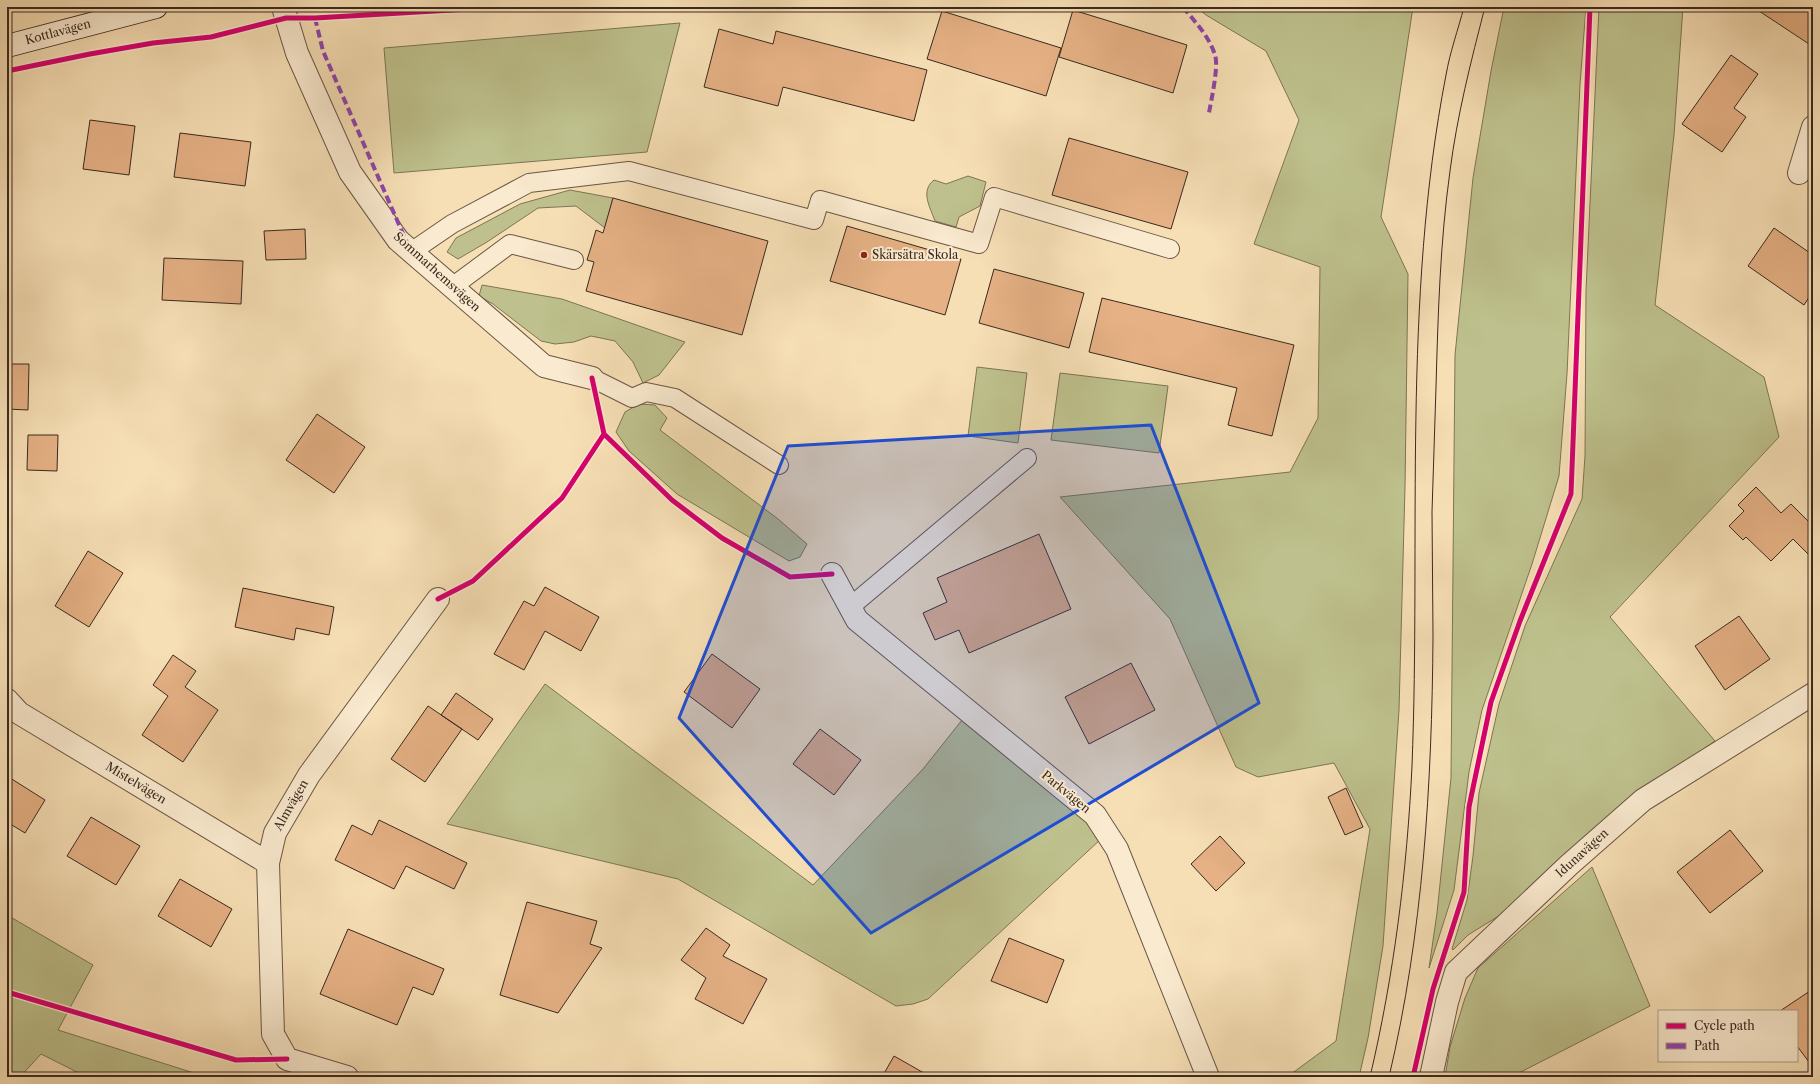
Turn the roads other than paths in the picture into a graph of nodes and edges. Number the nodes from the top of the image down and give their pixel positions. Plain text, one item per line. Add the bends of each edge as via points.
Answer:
1 (156, 7) edge
2 (283, 7) edge
3 (7, 46) edge
4 (1813, 127) edge
5 (1799, 174) dead end
6 (1170, 249) dead end
7 (411, 252) junction
8 (574, 260) dead end
9 (452, 287) junction
10 (592, 378) joint
11 (1027, 458) dead end
12 (778, 466) dead end
13 (832, 574) dead end
14 (438, 599) dead end
15 (850, 607) junction
16 (1813, 694) edge
17 (7, 700) edge
18 (268, 863) junction
19 (347, 1077) edge
20 (1208, 1077) edge
21 (1431, 1077) edge

1 - 3 street, Kottlavägen
2 - 7 street, Sommarhemsvägen via 297,53 350,172 398,240
4 - 5 street
6 - 7 lane via 994,197 980,244 820,200 814,220 629,171 529,183 452,224
7 - 9 street, Sommarhemsvägen
8 - 9 lane via 510,244
9 - 10 street, Sommarhemsvägen via 544,366
10 - 12 lane via 632,398 646,392 675,398
11 - 15 lane
13 - 15 street, Parkvägen
14 - 18 street, Almvägen via 309,775 275,834
15 - 20 street, Parkvägen via 856,620 1095,815 1117,849
16 - 21 street, Idunavägen via 1643,800 1456,972
17 - 18 street, Mistelvägen via 19,713
18 - 19 street, Almvägen via 273,1034 287,1059

